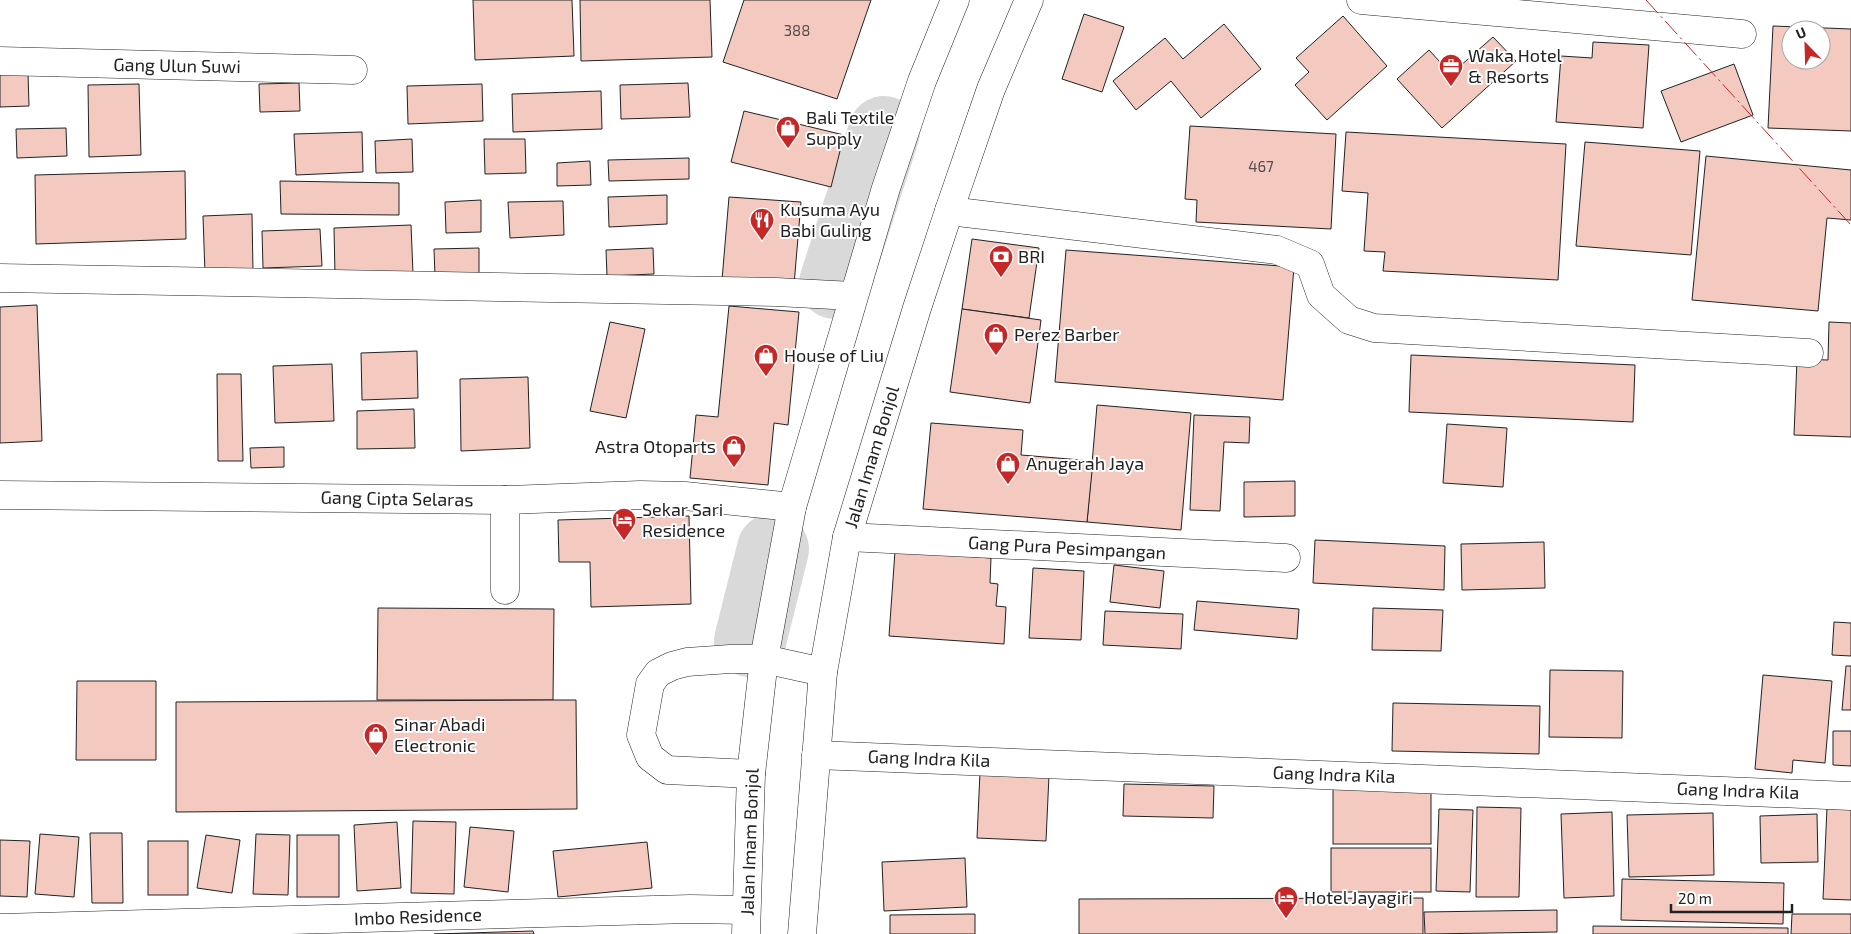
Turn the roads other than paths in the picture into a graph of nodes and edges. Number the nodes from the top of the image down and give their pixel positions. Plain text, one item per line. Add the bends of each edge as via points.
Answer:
1 (955, 0) edge
2 (1029, 0) edge
3 (1361, 0) edge
4 (1742, 34) dead end
5 (0, 61) edge
6 (353, 70) dead end
7 (949, 211) junction
8 (0, 278) edge
9 (853, 296) junction
10 (1809, 353) dead end
11 (0, 495) edge
12 (505, 500) junction
13 (792, 507) junction
14 (847, 538) junction
15 (1286, 558) dead end
16 (505, 590) dead end
17 (764, 659) junction
18 (823, 672) junction
19 (816, 755) junction
20 (751, 774) junction
21 (1851, 796) edge
22 (746, 922) edge
23 (0, 928) edge
24 (802, 934) edge

1 - 9 main road, Jalan Imam Bonjol via 922,81
2 - 7 main road, Jalan Imam Bonjol via 991,88
3 - 4 main road
5 - 6 main road, Gang Ulun Suwi
7 - 10 main road via 1277,250 1310,264 1321,295 1348,320 1374,328
7 - 14 main road, Jalan Imam Bonjol
8 - 9 main road
9 - 13 main road, Jalan Imam Bonjol
11 - 12 main road, Gang Cipta Selaras
12 - 13 main road, Gang Cipta Selaras via 640,494
12 - 16 main road
13 - 17 main road, Jalan Imam Bonjol
14 - 15 main road, Gang Pura Pesimpangan
14 - 18 main road, Jalan Imam Bonjol
17 - 18 main road
17 - 20 main road, Jalan Imam Bonjol
17 - 20 main road via 687,662 658,673 650,684 641,735 650,757 667,770
18 - 19 main road, Jalan Imam Bonjol
19 - 21 main road, Gang Indra Kila
19 - 24 main road, Jalan Imam Bonjol
20 - 22 main road, Jalan Imam Bonjol
22 - 23 main road, Imbo Residence via 690,909

